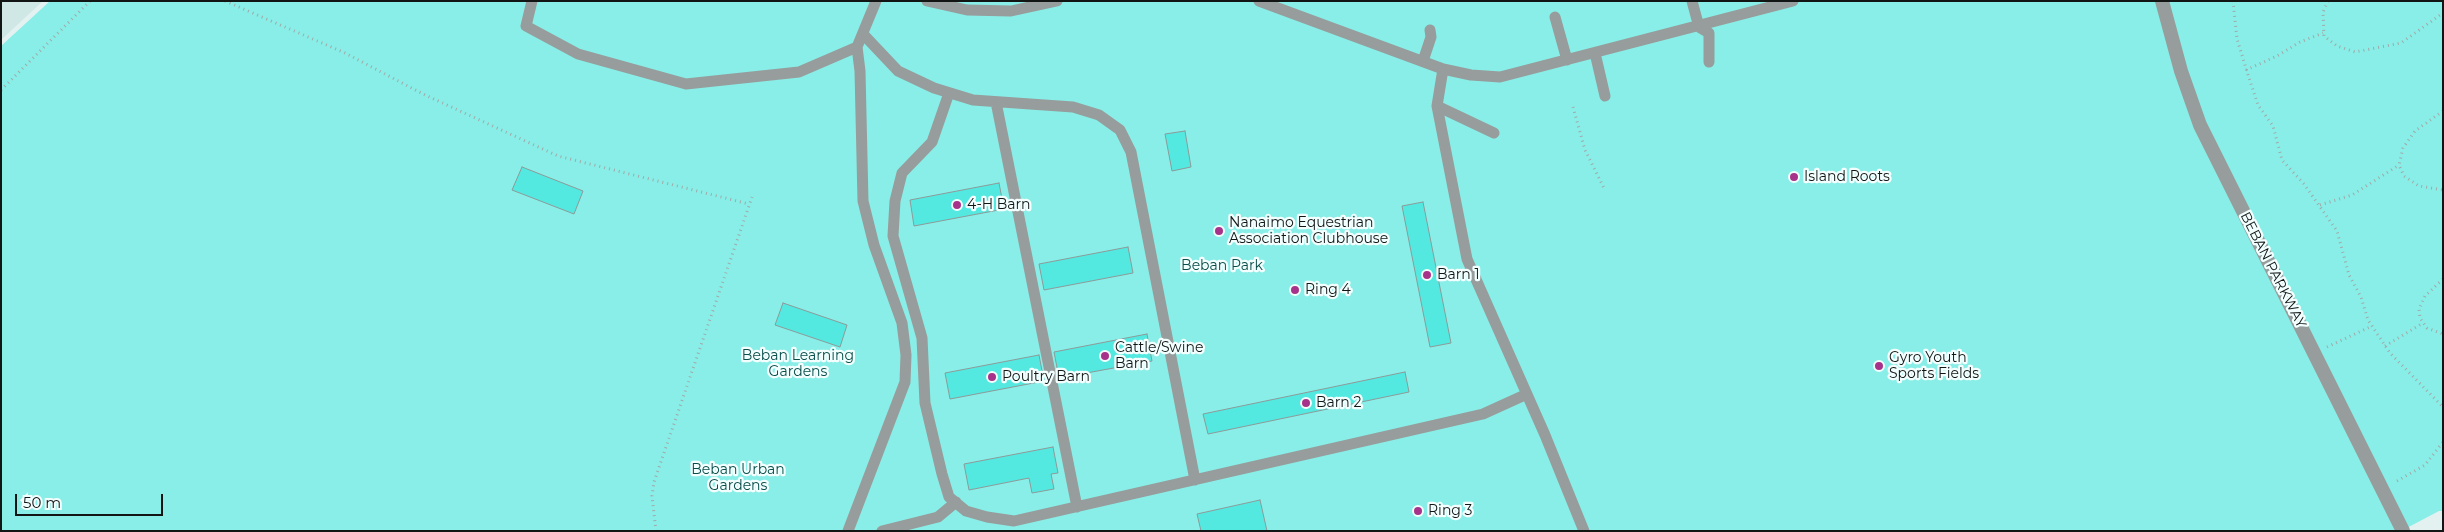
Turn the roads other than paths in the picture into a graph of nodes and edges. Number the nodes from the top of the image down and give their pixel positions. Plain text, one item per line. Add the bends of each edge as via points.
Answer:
1 (532, 1) edge
2 (876, 1) edge
3 (927, 1) edge
4 (1057, 1) edge
5 (1259, 1) edge
6 (1692, 1) edge
7 (1793, 1) edge
8 (2162, 1) edge
9 (1555, 17) dead end
10 (1699, 27) junction
11 (1430, 30) dead end
12 (863, 34) junction
13 (857, 47) junction
14 (1595, 53) junction
15 (1567, 60) junction
16 (1423, 61) junction
17 (1709, 62) dead end
18 (1443, 69) junction
19 (949, 93) junction
20 (1605, 96) dead end
21 (996, 102) junction
22 (1436, 106) junction
23 (1494, 133) dead end
24 (1527, 394) junction
25 (1196, 480) junction
26 (956, 502) junction
27 (1077, 507) junction
28 (848, 531) edge
29 (882, 531) edge
30 (1584, 531) edge
31 (2403, 531) edge

1 - 13 lane via 526,26 578,54 686,84 799,72
2 - 12 lane
3 - 4 lane via 968,10 1011,11
5 - 16 lane
6 - 10 lane
7 - 10 lane
8 - 31 street, BEBAN PARKWAY via 2200,125
9 - 15 lane
10 - 14 lane
10 - 17 lane via 1709,33
11 - 16 lane via 1431,37
12 - 13 lane
12 - 19 lane via 898,71
13 - 28 lane via 863,201 874,245 902,323 906,356 904,382
14 - 15 lane
14 - 20 lane
15 - 18 lane via 1500,77
16 - 18 lane
18 - 22 lane
19 - 21 lane
19 - 26 lane via 932,142 902,173 895,201 893,236 922,338 925,403 942,474 949,496
21 - 25 lane via 1073,108 1099,115 1120,130 1131,152
21 - 27 lane
22 - 23 lane
22 - 24 lane via 1467,259
24 - 25 lane via 1483,414
24 - 30 lane
25 - 27 lane
26 - 27 lane via 966,511 1014,521
26 - 29 lane via 938,517

